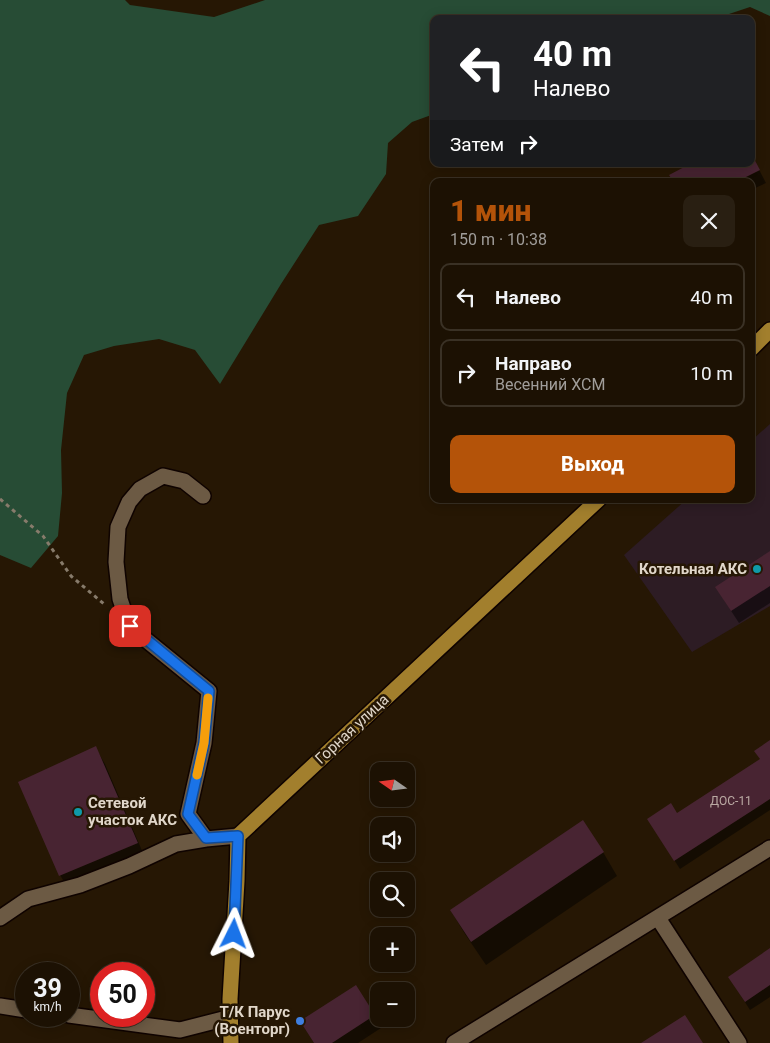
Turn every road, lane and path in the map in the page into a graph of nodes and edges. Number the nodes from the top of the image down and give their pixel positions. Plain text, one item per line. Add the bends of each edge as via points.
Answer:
1 (770, 330) edge
2 (755, 345) edge
3 (202, 496) dead end
4 (0, 499) edge
5 (595, 503) edge
6 (108, 607) dead end
7 (238, 836) junction
8 (206, 838) junction
9 (770, 848) edge
10 (0, 918) edge
11 (658, 918) junction
12 (0, 1006) edge
13 (15, 1008) edge
14 (80, 1016) edge
15 (231, 1017) junction
16 (470, 1039) edge
17 (231, 1043) edge
18 (454, 1043) edge
19 (739, 1043) edge

1 - 2 main road
3 - 8 street via 184,481 163,476 140,489 129,502 118,527 116,562 120,599 130,626 209,691 204,743 188,814
4 - 6 path via 43,536 71,576
5 - 7 main road, Горная улица
7 - 8 street
7 - 15 main road
8 - 10 street via 176,844 80,886 28,899
9 - 11 street
11 - 16 street
11 - 19 street
12 - 13 street
14 - 15 street via 180,1030
15 - 17 main road
16 - 18 street

